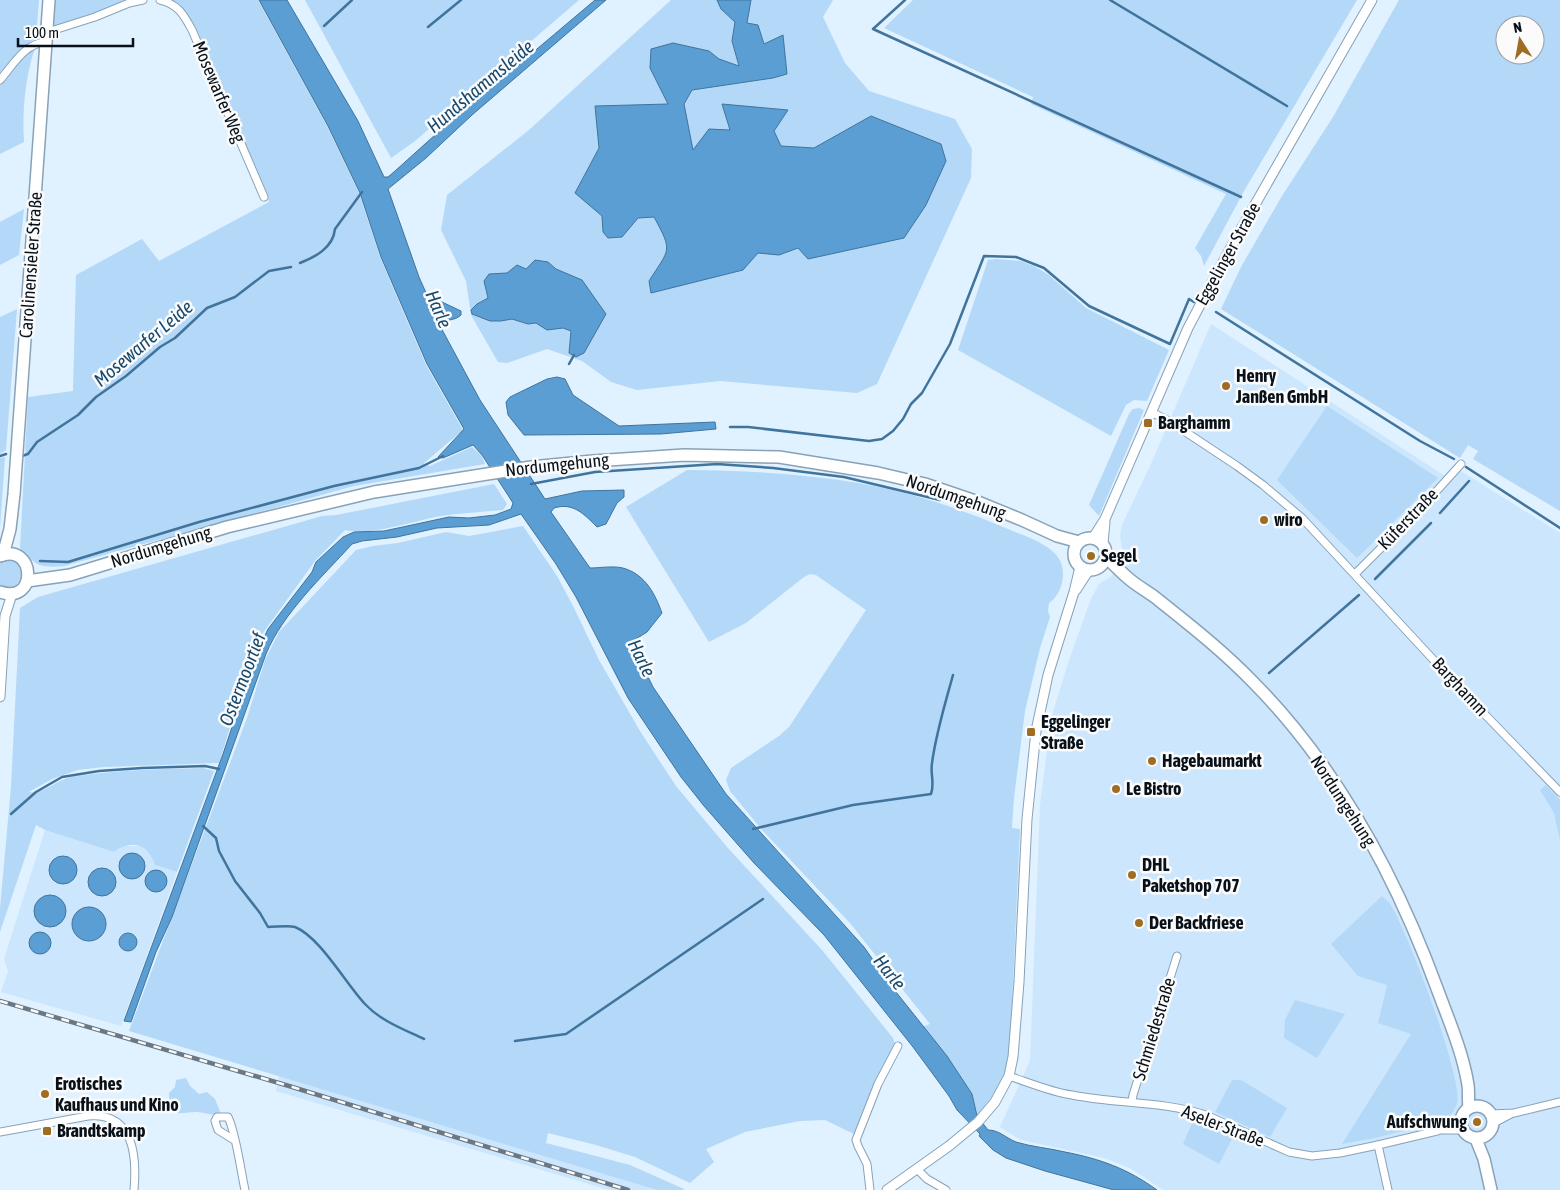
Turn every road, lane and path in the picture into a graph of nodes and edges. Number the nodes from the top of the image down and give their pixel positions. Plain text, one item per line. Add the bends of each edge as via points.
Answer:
1 (49, 0) edge
2 (143, 0) edge
3 (160, 0) edge
4 (1372, 0) edge
5 (47, 30) junction
6 (46, 42) junction
7 (0, 80) edge
8 (264, 197) dead end
9 (1152, 412) junction
10 (1461, 464) dead end
11 (10, 529) junction
12 (1098, 540) junction
13 (1076, 547) junction
14 (2, 556) edge
15 (16, 556) junction
16 (1104, 562) junction
17 (1085, 569) junction
18 (1355, 574) junction
19 (28, 576) junction
20 (4, 593) edge
21 (0, 696) edge
22 (1560, 792) edge
23 (1177, 956) dead end
24 (898, 1046) dead end
25 (1009, 1076) junction
26 (1132, 1102) junction
27 (1560, 1102) edge
28 (1474, 1107) junction
29 (1492, 1118) junction
30 (1461, 1125) junction
31 (0, 1132) edge
32 (1481, 1137) junction
33 (234, 1140) dead end
34 (1378, 1144) junction
35 (917, 1169) junction
36 (134, 1190) edge
37 (245, 1190) edge
38 (870, 1190) edge
39 (886, 1190) edge
40 (946, 1190) edge
41 (1388, 1190) edge
42 (1491, 1190) edge

1 - 5 main road, Carolinensieler Straße
2 - 5 street
3 - 8 street, Mosewarfer Weg via 179,9 192,30
4 - 9 street, Eggelinger Straße via 1236,236 1188,328
5 - 6 main road, Carolinensieler Straße
6 - 7 street via 28,48
6 - 11 main road, Carolinensieler Straße
9 - 12 street, Eggelinger Straße
9 - 18 street, Barghamm via 1263,485 1316,532
10 - 18 street, Küferstraße
11 - 14 main road, Carolinensieler Straße
11 - 15 main road, Carolinensieler Straße
12 - 13 main road via 1083,539
12 - 16 main road via 1107,552
13 - 17 main road via 1076,563
13 - 19 main road, Nordumgehung via 992,508 925,484 878,472 779,457 684,455 531,467 374,492 226,527 70,575
14 - 15 main road
15 - 19 main road via 24,561
16 - 17 main road via 1098,569
16 - 28 main road, Nordumgehung via 1154,596 1210,641 1253,682 1333,781 1364,830 1408,916 1445,1010
17 - 25 street via 1074,592 1048,675 1036,731 1027,819 1016,1027
18 - 22 street, Barghamm
19 - 20 main road via 21,589
20 - 21 street
23 - 26 street, Schmiedestraße
24 - 38 street via 878,1084 856,1140 867,1164
25 - 26 street, Aseler Straße via 1071,1095
25 - 35 street via 996,1102 983,1117
26 - 34 street, Aseler Straße via 1206,1115 1300,1154 1330,1155
27 - 29 street
28 - 29 main road via 1488,1110
28 - 30 main road via 1462,1116
29 - 32 main road via 1490,1132
30 - 32 main road via 1466,1135
30 - 34 street, Aseler Straße
31 - 36 street via 88,1116 107,1117 128,1133 135,1162
32 - 42 main road
33 - 37 street
34 - 41 street
35 - 39 street
35 - 40 street

